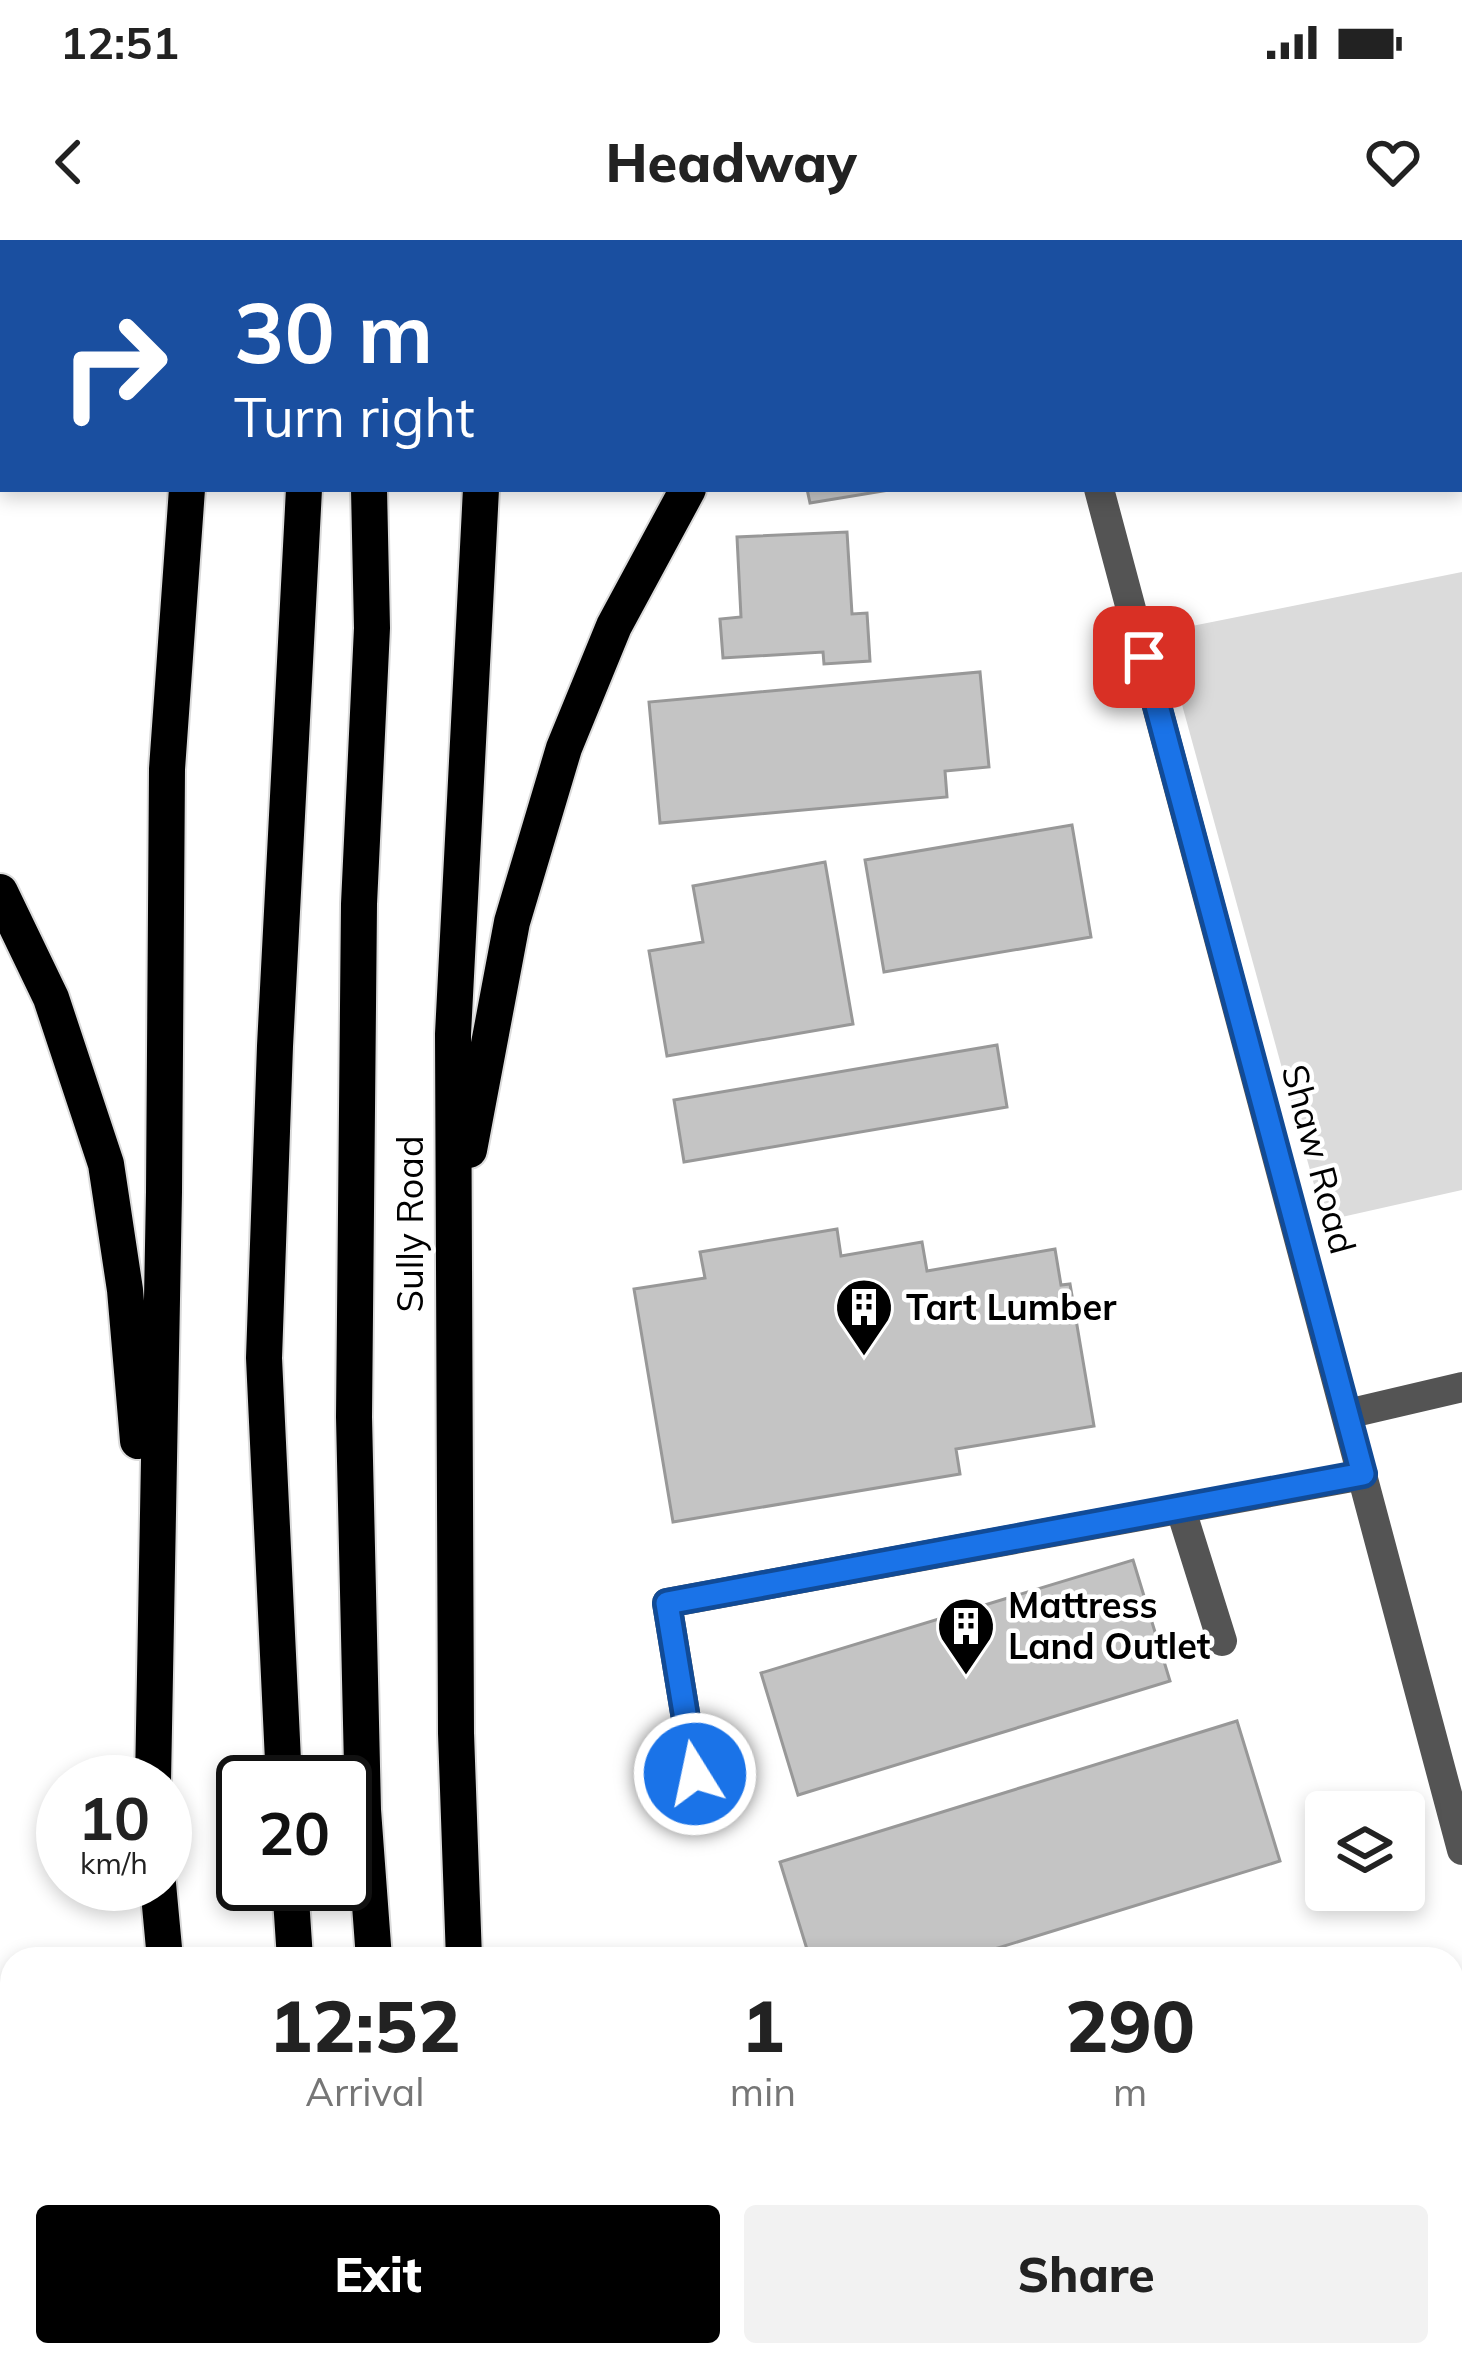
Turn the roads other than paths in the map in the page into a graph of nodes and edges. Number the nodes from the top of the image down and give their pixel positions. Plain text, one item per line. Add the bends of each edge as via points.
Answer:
1 (187, 492) edge
2 (304, 492) edge
3 (368, 492) edge
4 (481, 492) edge
5 (686, 492) edge
6 (1100, 492) edge
7 (0, 892) edge
8 (452, 1242) junction
9 (1462, 1387) edge
10 (1347, 1414) junction
11 (1363, 1474) junction
12 (1181, 1510) junction
13 (1222, 1641) dead end
14 (151, 1755) edge
15 (153, 1755) edge
16 (283, 1755) edge
17 (695, 1774) dead end
18 (1462, 1850) edge
19 (161, 1911) edge
20 (292, 1911) edge
21 (164, 1947) edge
22 (294, 1947) edge
23 (373, 1947) edge
24 (464, 1947) edge

1 - 15 highway via 167,769
2 - 16 highway via 264,1358
3 - 23 highway via 354,1417
4 - 8 highway, Sully Road via 453,1034
5 - 8 highway via 614,626 564,748 512,922
6 - 10 street, Shaw Road
7 - 14 highway via 51,998 106,1164 137,1407
8 - 24 highway, Sully Road
9 - 10 street
10 - 11 street, Shaw Road
11 - 12 street
11 - 18 street, Shaw Road
12 - 13 street
12 - 17 street via 667,1603
19 - 21 highway
20 - 22 highway

